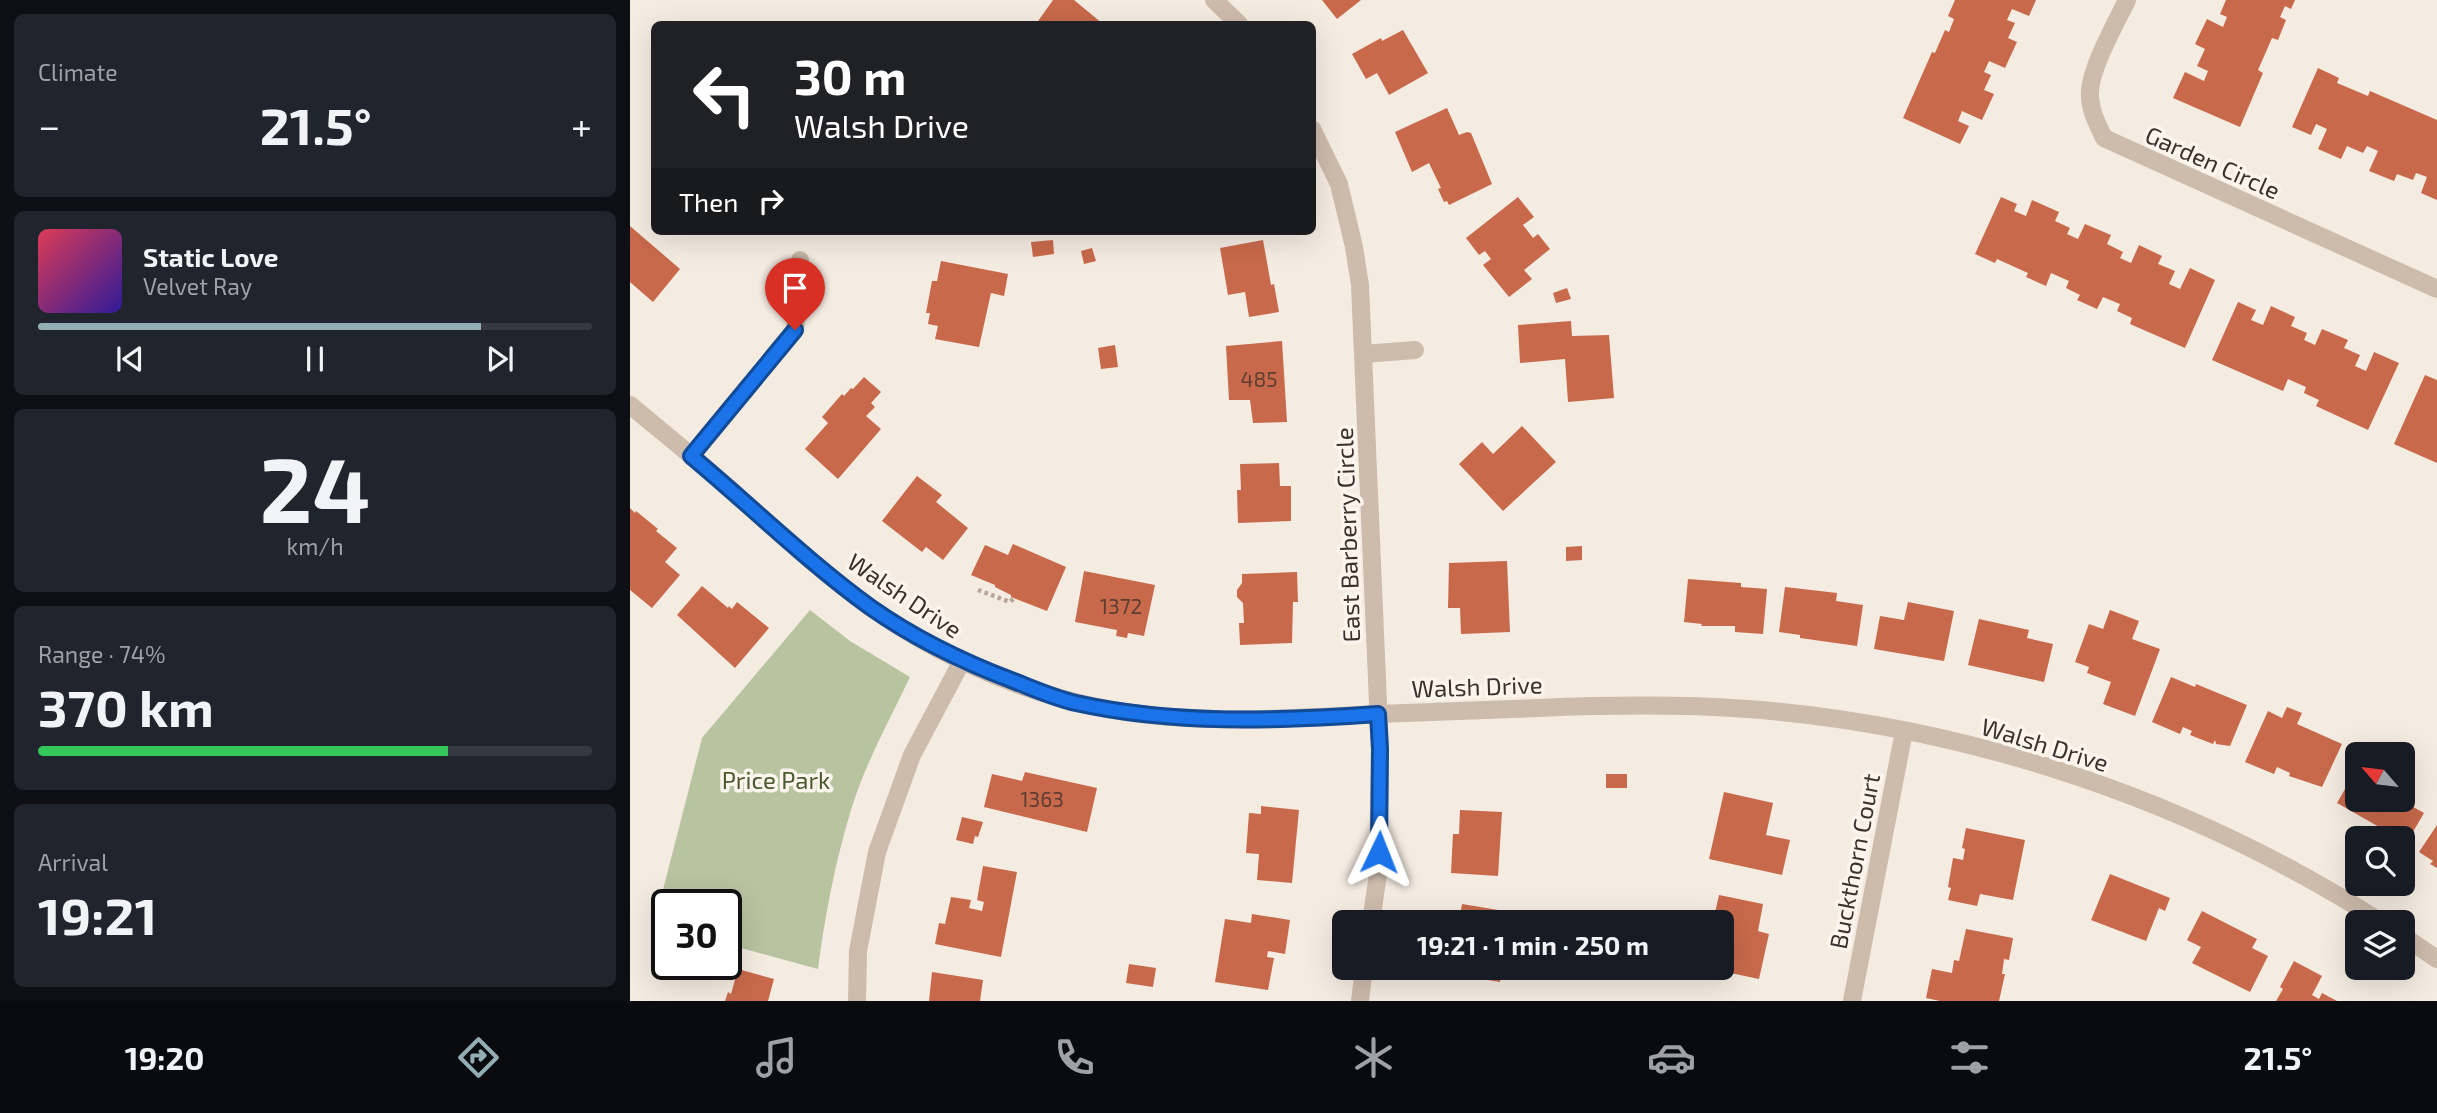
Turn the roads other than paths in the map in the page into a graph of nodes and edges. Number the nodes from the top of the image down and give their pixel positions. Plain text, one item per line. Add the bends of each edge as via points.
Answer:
1 (1214, 0) edge
2 (2127, 0) edge
3 (1236, 21) edge
4 (1316, 137) edge
5 (800, 260) dead end
6 (2437, 289) edge
7 (1415, 350) dead end
8 (1364, 354) junction
9 (630, 405) edge
10 (691, 456) junction
11 (962, 661) junction
12 (1378, 714) junction
13 (1904, 731) junction
14 (1373, 910) edge
15 (2362, 910) edge
16 (2415, 944) edge
17 (2437, 959) edge
18 (1363, 980) edge
19 (857, 1001) edge
20 (1360, 1001) edge
21 (1852, 1001) edge

1 - 3 street
2 - 6 street, Garden Circle via 2090,91 2093,116 2104,138
4 - 8 street, East Barberry Circle via 1339,184 1354,247
5 - 10 street via 795,330
7 - 8 street
8 - 12 street, East Barberry Circle
9 - 10 street, Walsh Drive
10 - 11 street, Walsh Drive via 871,608
11 - 12 street, Walsh Drive via 1074,702 1135,713 1215,720
11 - 19 street via 912,755 877,852 858,951
12 - 13 street, Walsh Drive via 1633,704 1766,711
12 - 14 street, East Barberry Circle via 1380,830
13 - 15 street, Walsh Drive via 2017,758 2158,806 2261,853
13 - 21 street, Buckthorn Court
16 - 17 street
18 - 20 street

